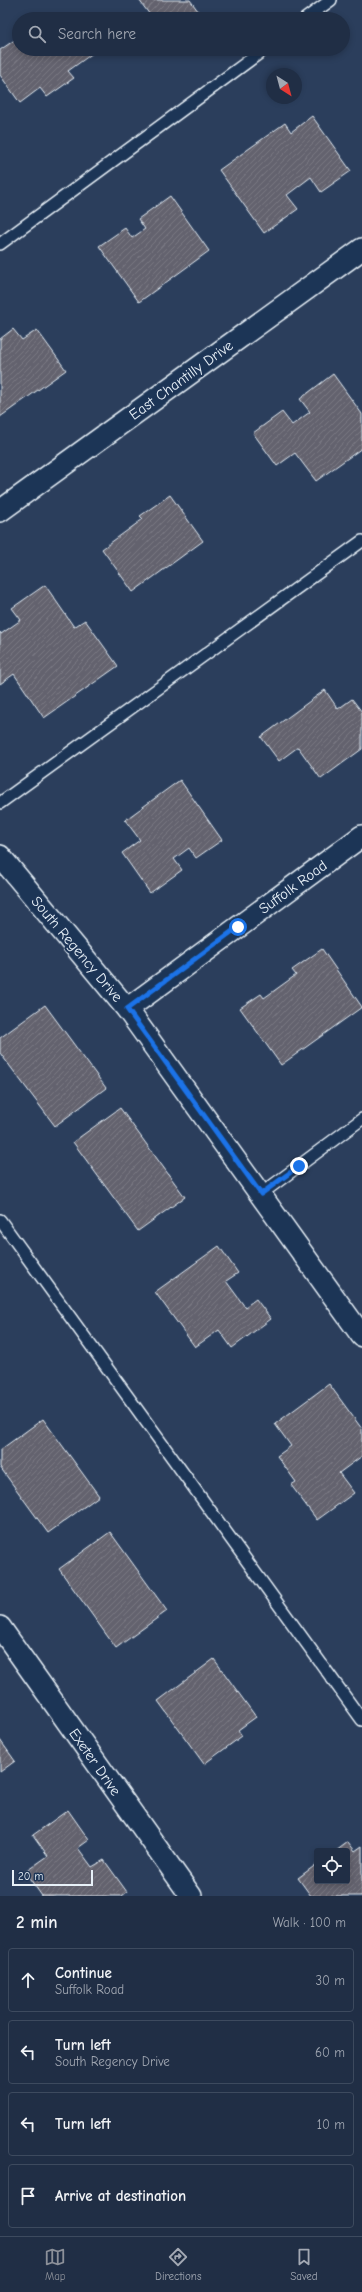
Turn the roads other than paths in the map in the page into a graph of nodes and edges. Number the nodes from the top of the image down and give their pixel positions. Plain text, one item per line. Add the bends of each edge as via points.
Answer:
1 (331, 0) edge
2 (315, 12) edge
3 (255, 56) edge
4 (0, 244) edge
5 (362, 249) edge
6 (0, 511) edge
7 (362, 541) edge
8 (0, 803) edge
9 (362, 836) edge
10 (0, 856) edge
11 (127, 1009) junction
12 (362, 1119) edge
13 (261, 1194) junction
14 (0, 1220) edge
15 (362, 1336) edge
16 (0, 1627) edge
17 (362, 1720) edge
18 (191, 1896) edge

1 - 2 lane
3 - 4 lane
5 - 6 street, East Chantilly Drive
7 - 8 lane
9 - 11 street, Suffolk Road
10 - 11 street, South Regency Drive
11 - 13 street, South Regency Drive
12 - 13 lane
13 - 15 street, South Regency Drive
14 - 17 lane
16 - 18 street, Exeter Drive

